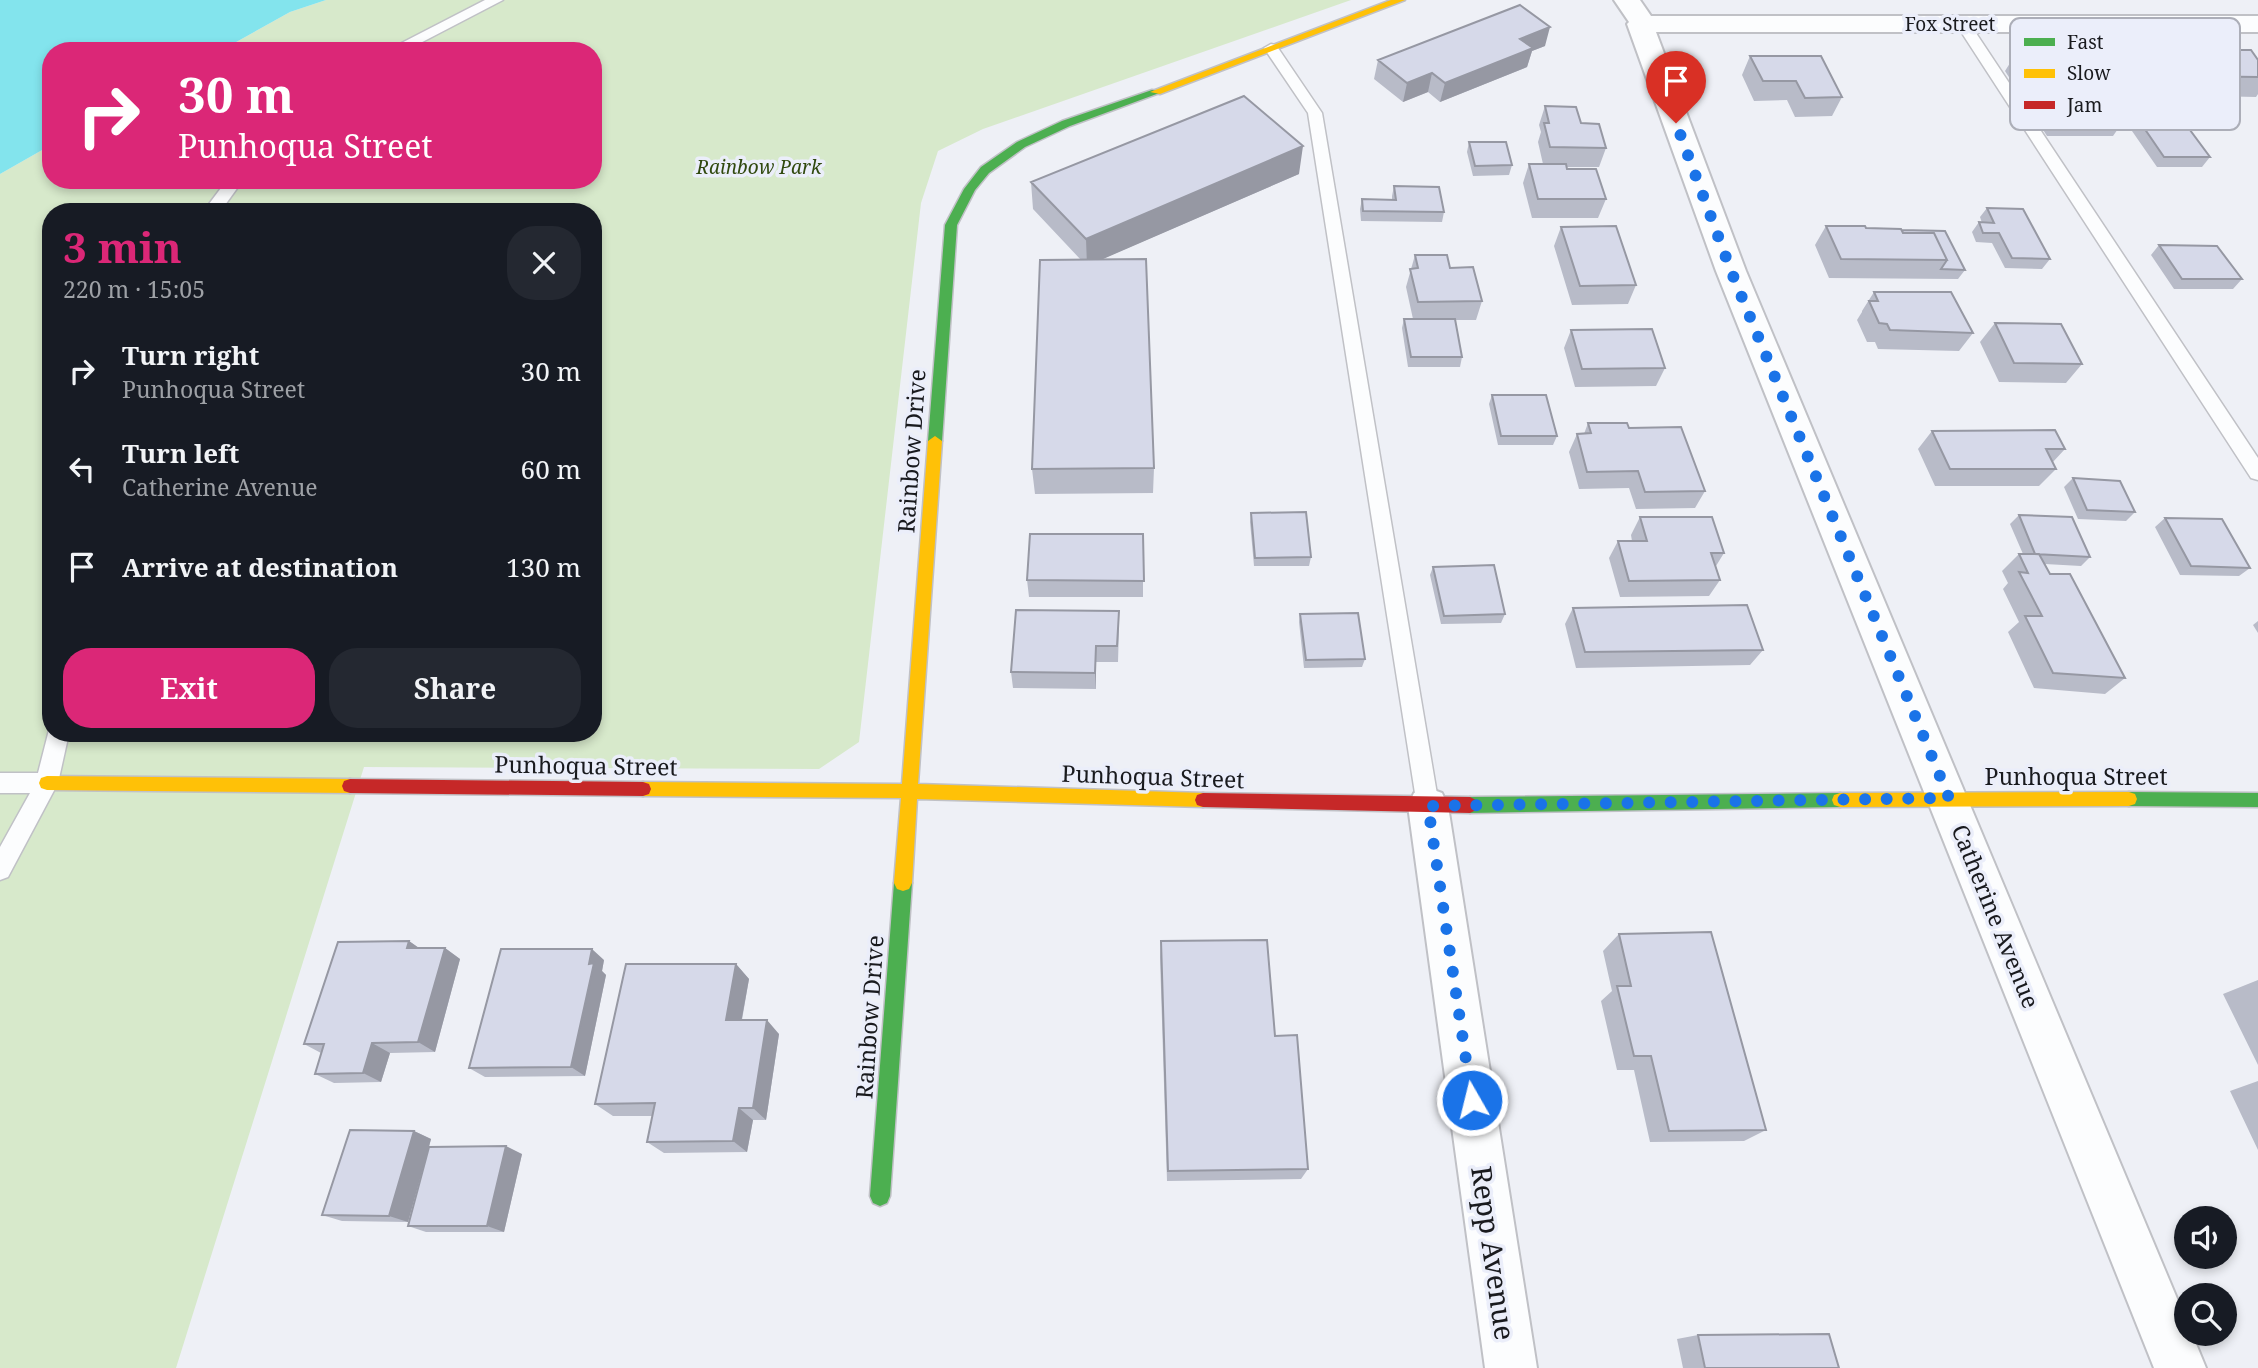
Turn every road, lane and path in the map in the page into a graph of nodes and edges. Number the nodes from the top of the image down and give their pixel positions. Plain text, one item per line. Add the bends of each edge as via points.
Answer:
1 (496, 0) edge
2 (1400, 0) edge
3 (1635, 12) edge
4 (1963, 24) junction
5 (2010, 24) edge
6 (2240, 24) edge
7 (2258, 24) edge
8 (411, 42) edge
9 (1271, 48) junction
10 (2010, 95) edge
11 (2033, 130) edge
12 (2258, 472) edge
13 (56, 742) edge
14 (0, 783) edge
15 (47, 783) junction
16 (908, 791) junction
17 (1949, 798) junction
18 (2258, 800) edge
19 (1428, 806) junction
20 (0, 869) edge
21 (880, 1196) dead end
22 (1511, 1368) edge
23 (2180, 1368) edge

1 - 8 lane
2 - 9 street, Rainbow Drive
3 - 4 street, Fox Street
3 - 17 street, Catherine Avenue via 1731,271
4 - 5 street, Fox Street
4 - 10 lane
6 - 7 street, Fox Street
9 - 16 street, Rainbow Drive via 1035,136 979,174 964,193 951,225
9 - 19 lane via 1315,113
11 - 12 lane
13 - 15 lane
14 - 15 lane
15 - 16 street, Punhoqua Street
15 - 20 lane
16 - 19 street, Punhoqua Street
16 - 21 street, Rainbow Drive
17 - 18 street, Punhoqua Street
17 - 19 street, Punhoqua Street
17 - 23 street, Catherine Avenue
19 - 22 street, Repp Avenue

